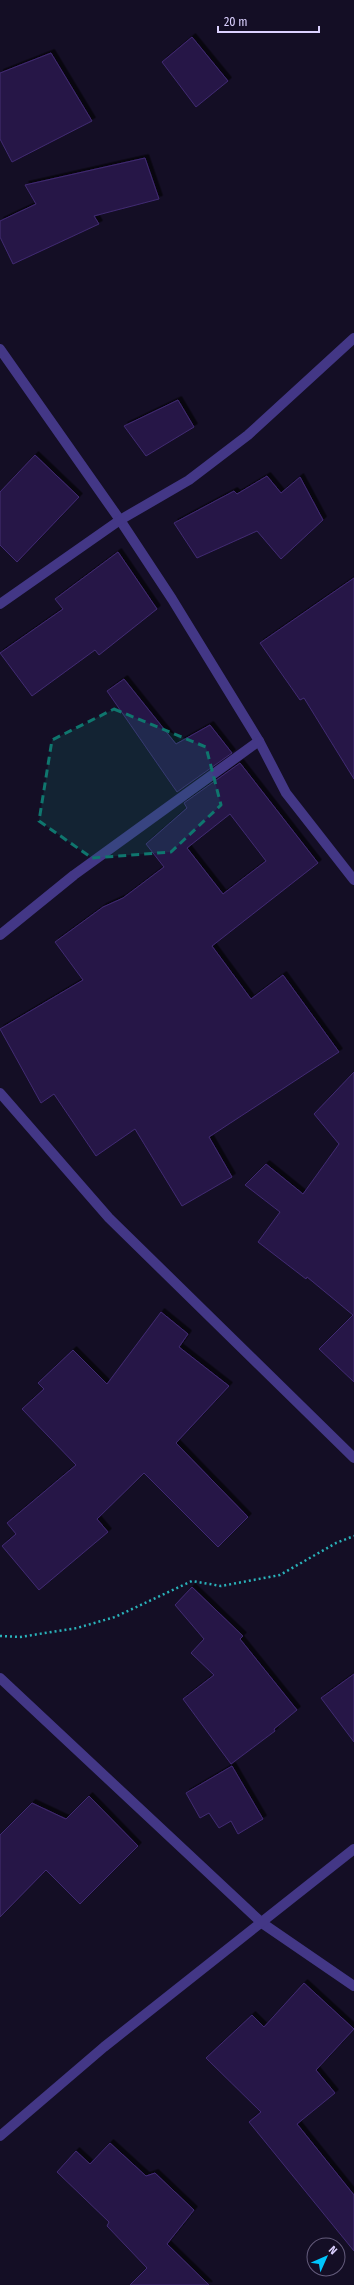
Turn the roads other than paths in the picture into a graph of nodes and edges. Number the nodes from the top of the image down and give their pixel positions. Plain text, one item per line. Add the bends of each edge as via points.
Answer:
1 (354, 338) edge
2 (0, 349) edge
3 (120, 520) junction
4 (0, 604) edge
5 (259, 741) junction
6 (354, 880) edge
7 (0, 935) edge
8 (0, 1093) edge
9 (354, 1458) edge
10 (0, 1678) edge
11 (354, 1849) edge
12 (262, 1923) junction
13 (354, 1986) edge
14 (0, 2136) edge

1 - 3 street via 242,439 189,480
2 - 3 street
3 - 4 street
3 - 5 street
5 - 6 street via 286,793
5 - 7 street via 74,875
8 - 9 street via 109,1218
10 - 12 street
11 - 12 street
12 - 13 street
12 - 14 street via 104,2047

